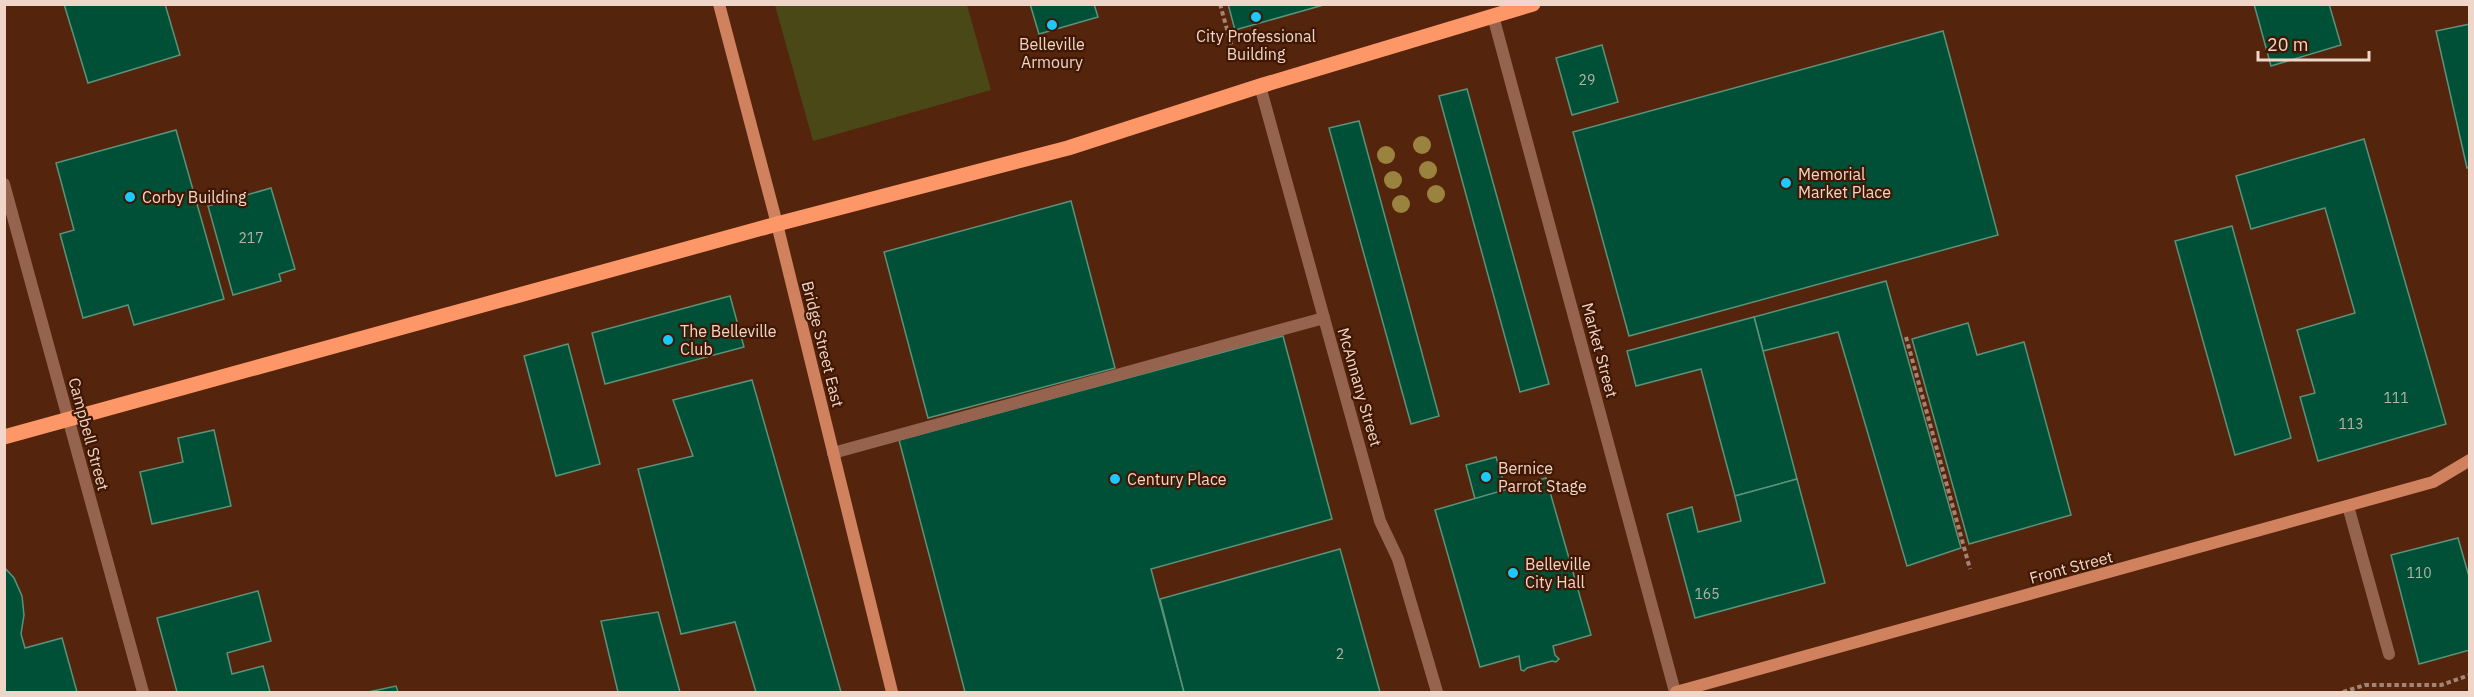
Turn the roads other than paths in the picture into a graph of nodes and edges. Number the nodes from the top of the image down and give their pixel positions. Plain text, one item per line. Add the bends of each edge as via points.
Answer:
1 (719, 4) edge
2 (1533, 4) edge
3 (1492, 10) edge
4 (1260, 86) junction
5 (4, 184) edge
6 (777, 224) junction
7 (1324, 318) junction
8 (68, 419) junction
9 (4, 437) edge
10 (833, 453) junction
11 (2469, 460) edge
12 (2348, 506) junction
13 (2389, 654) dead end
14 (143, 693) edge
15 (892, 693) edge
16 (1437, 693) edge
17 (1676, 693) edge

1 - 6 main road, Bridge Street East
2 - 3 main road
3 - 4 main road
3 - 17 street, Market Street
4 - 6 main road via 1068,148
4 - 7 street, McAnnany Street
5 - 8 street, Campbell Street
6 - 8 main road
6 - 10 main road, Bridge Street East
7 - 10 street
7 - 16 street, McAnnany Street via 1380,521 1398,559
8 - 9 main road
8 - 14 street, Campbell Street
10 - 15 main road, Bridge Street East
11 - 12 main road, Front Street via 2433,482
12 - 13 street
12 - 17 main road, Front Street

